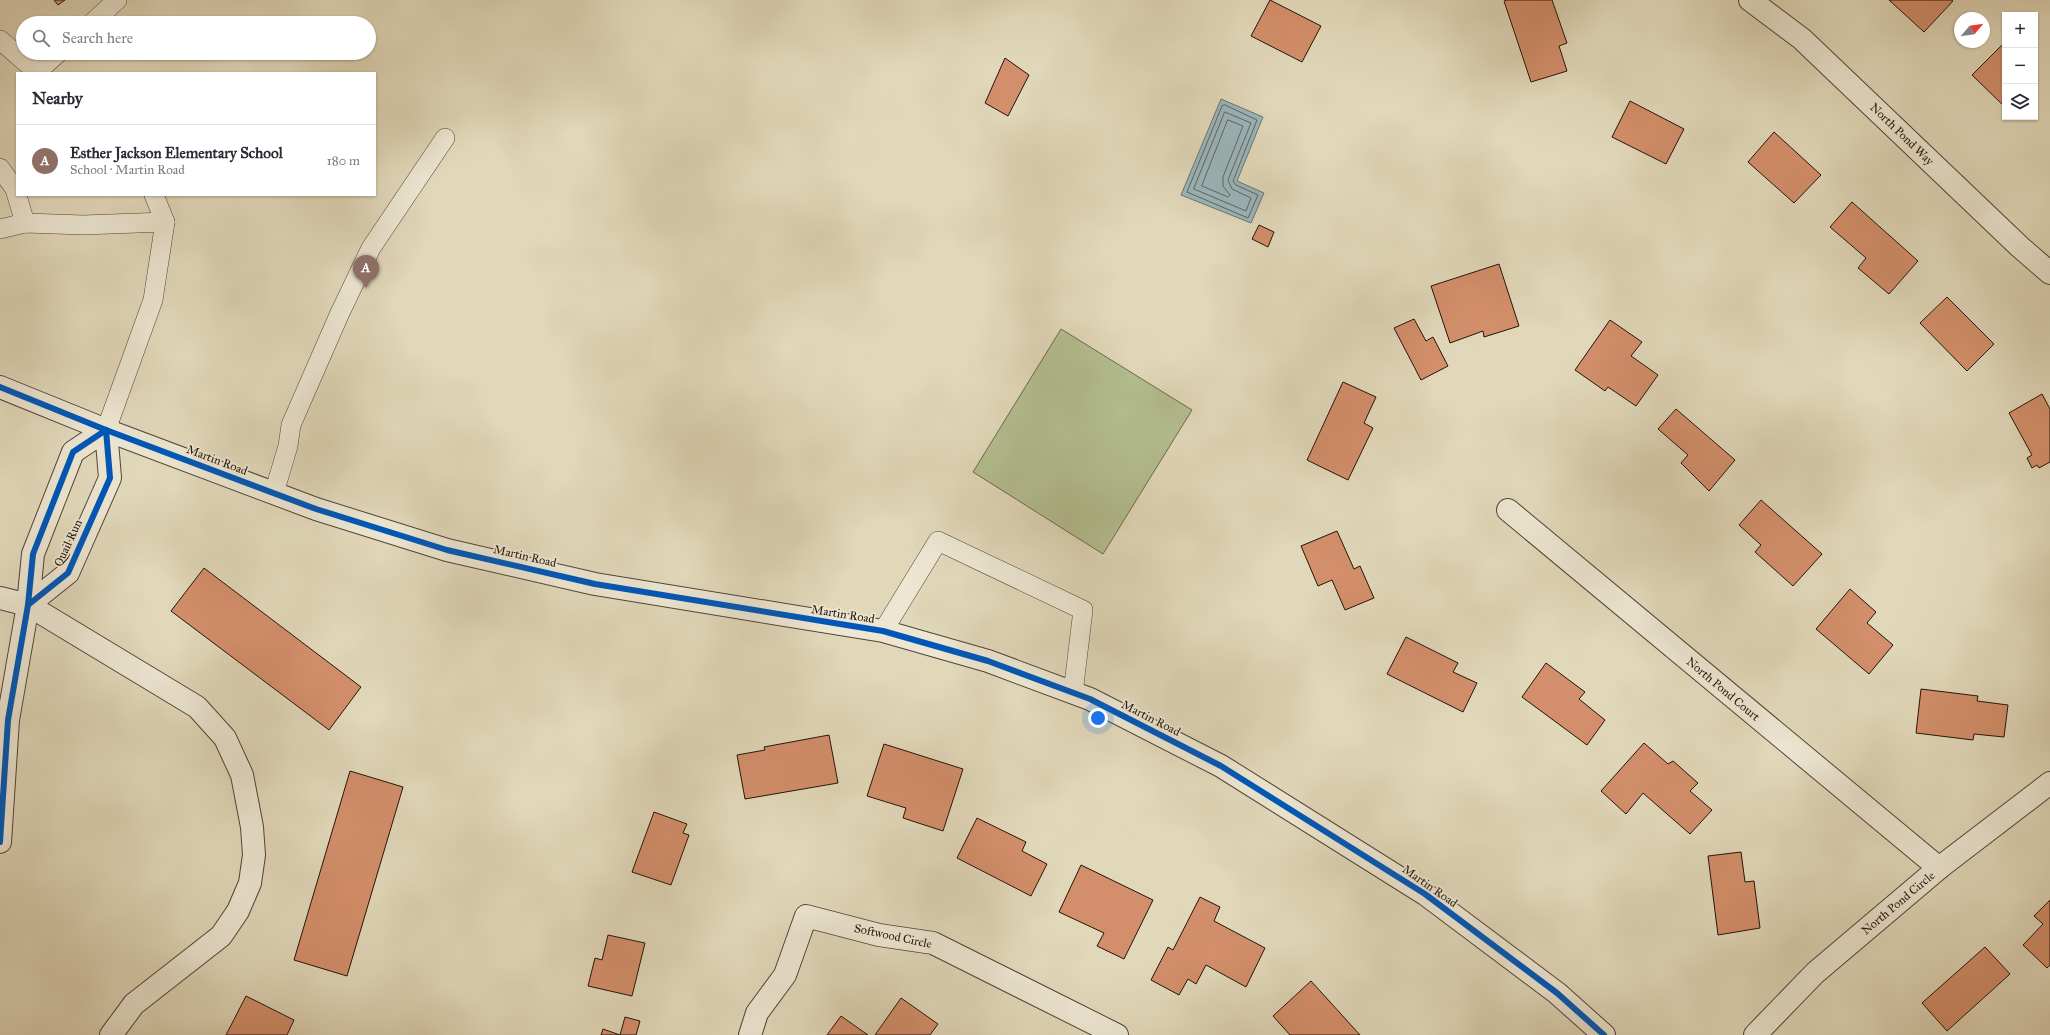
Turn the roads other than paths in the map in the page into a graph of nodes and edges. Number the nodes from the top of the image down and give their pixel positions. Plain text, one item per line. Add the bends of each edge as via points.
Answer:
1 (117, 0) edge
2 (1750, 0) edge
3 (100, 16) edge
4 (0, 40) edge
5 (16, 54) edge
6 (23, 60) edge
7 (51, 60) edge
8 (37, 72) edge
9 (39, 72) edge
10 (445, 138) dead end
11 (0, 168) edge
12 (16, 184) edge
13 (19, 196) edge
14 (154, 196) edge
15 (165, 222) junction
16 (25, 224) junction
17 (0, 229) edge
18 (2050, 273) edge
19 (0, 387) edge
20 (106, 430) junction
21 (274, 493) junction
22 (1508, 510) dead end
23 (0, 598) edge
24 (28, 605) junction
25 (883, 631) junction
26 (1073, 693) junction
27 (2050, 783) edge
28 (0, 842) edge
29 (1939, 868) junction
30 (111, 1035) edge
31 (750, 1035) edge
32 (1117, 1035) edge
33 (1604, 1035) edge
34 (1755, 1035) edge

1 - 3 lane
2 - 18 street, North Pond Way via 1802,39 2020,248
4 - 5 lane
6 - 8 lane
7 - 9 lane
10 - 21 lane via 371,248 342,308 291,425 288,446
11 - 12 lane
13 - 16 lane
14 - 15 lane
15 - 16 lane
15 - 20 lane via 153,300
16 - 17 lane
19 - 20 street, Martin Road
20 - 21 street, Martin Road
20 - 24 street via 73,452 33,554
20 - 24 street, Quail Run via 110,478 68,573
21 - 25 street, Martin Road via 316,509 447,550 595,584
22 - 29 street, North Pond Court
23 - 24 street
24 - 28 street via 8,720
24 - 30 street via 197,706 225,738 239,769 252,827 254,855 250,883 238,911 221,936 134,1004
25 - 26 street, Martin Road via 988,661
25 - 26 lane via 938,541 1084,610
26 - 33 street, Martin Road via 1090,699 1222,766 1418,890 1557,993
27 - 29 street, North Pond Circle
29 - 34 street, North Pond Circle via 1814,973
31 - 32 street, Softwood Circle via 757,1013 785,975 806,916 879,935 933,943

